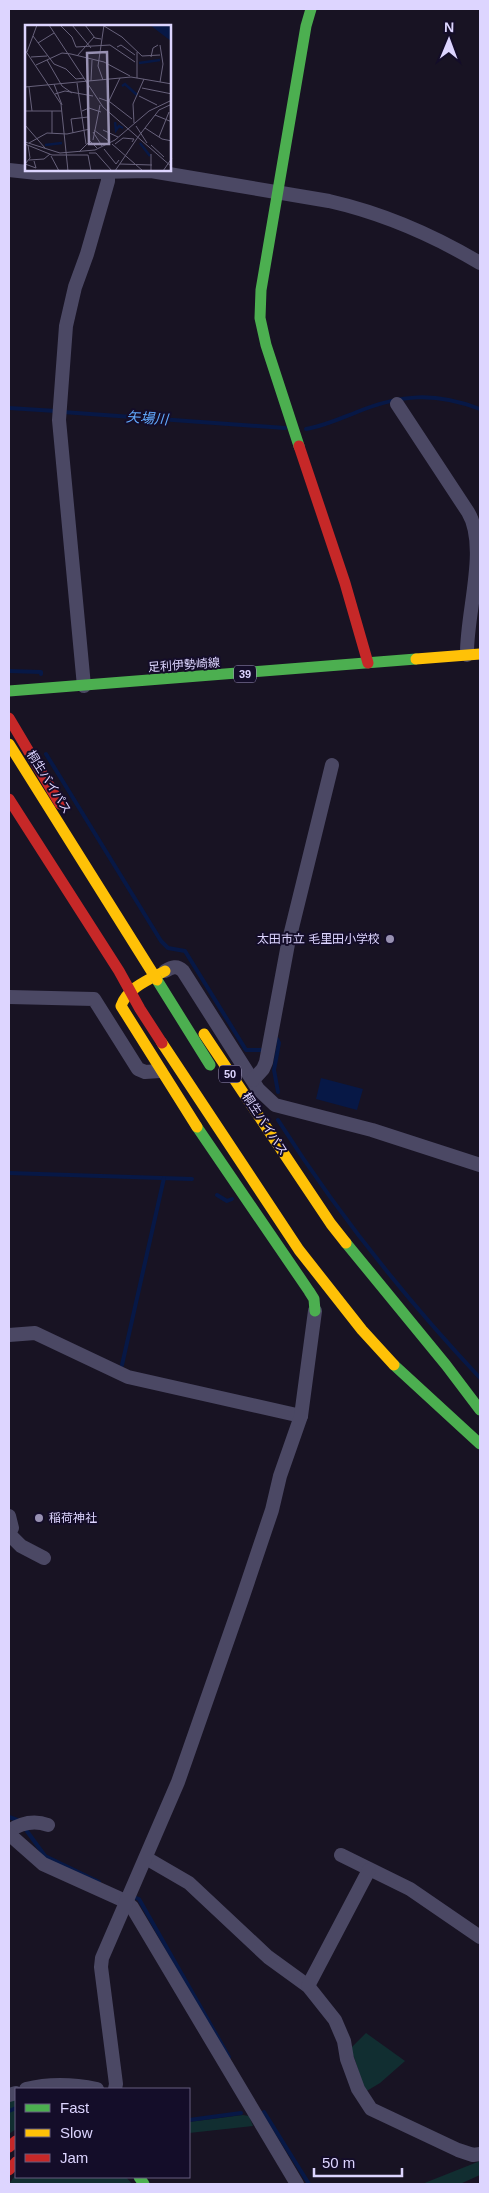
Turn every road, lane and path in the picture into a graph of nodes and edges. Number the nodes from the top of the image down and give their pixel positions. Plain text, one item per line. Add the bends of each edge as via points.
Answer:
1 (311, 9) edge
2 (9, 170) edge
3 (108, 171) edge
4 (279, 192) junction
5 (480, 263) edge
6 (397, 404) dead end
7 (473, 654) edge
8 (368, 663) junction
9 (84, 686) junction
10 (9, 691) edge
11 (9, 718) edge
12 (9, 744) edge
13 (332, 765) dead end
14 (9, 799) edge
15 (165, 971) junction
16 (134, 973) dead end
17 (131, 992) junction
18 (9, 997) edge
19 (150, 998) dead end
20 (212, 1069) dead end
21 (160, 1071) junction
22 (252, 1080) junction
23 (480, 1165) edge
24 (315, 1311) joint
25 (9, 1335) edge
26 (389, 1342) dead end
27 (454, 1395) dead end
28 (480, 1410) edge
29 (301, 1416) junction
30 (480, 1421) edge
31 (480, 1444) edge
32 (9, 1516) edge
33 (9, 1533) edge
34 (44, 1558) dead end
35 (48, 1825) dead end
36 (15, 1829) edge
37 (341, 1855) dead end
38 (146, 1858) junction
39 (369, 1870) junction
40 (128, 1896) junction
41 (480, 1937) edge
42 (308, 1986) junction
43 (32, 2088) edge
44 (91, 2088) edge
45 (115, 2088) edge
46 (480, 2154) edge
47 (297, 2184) edge

1 - 4 main road
2 - 3 street via 37,173
3 - 4 street via 151,171
3 - 9 street via 108,181 66,326 59,420
4 - 5 street via 354,206 436,239
4 - 8 main road via 261,290 260,318
6 - 7 street via 476,527 478,546 467,638
7 - 8 main road, 足利伊勢崎線 / 39
8 - 9 main road, 足利伊勢崎線 / 39
9 - 10 main road, 足利伊勢崎線 / 39
11 - 15 main road, 50 via 70,822
12 - 20 main road, 桐生バイパス / 50, bridge
13 - 22 street via 288,944 266,1062
14 - 17 main road
15 - 17 main road
15 - 22 street via 179,967 183,971
15 - 28 main road, 50 via 331,1224
16 - 19 main road
17 - 21 main road via 121,1006
17 - 31 main road via 299,1250 362,1330 405,1376
18 - 21 street via 94,999 138,1069
21 - 24 main road via 309,1291
22 - 23 street via 275,1105 372,1130
24 - 29 street
25 - 29 street via 35,1333 128,1377
26 - 31 main road
27 - 30 main road
29 - 38 street via 202,1715
32 - 33 street via 12,1528
33 - 34 street via 21,1546
35 - 36 street via 38,1822
36 - 40 street via 43,1864
37 - 39 street
38 - 40 street
38 - 42 street via 189,1883 268,1957
39 - 41 street via 410,1889
39 - 42 street
40 - 45 street via 101,1967
40 - 47 street
42 - 46 street via 335,2020 358,2089 371,2109 458,2150
43 - 44 street via 58,2084

